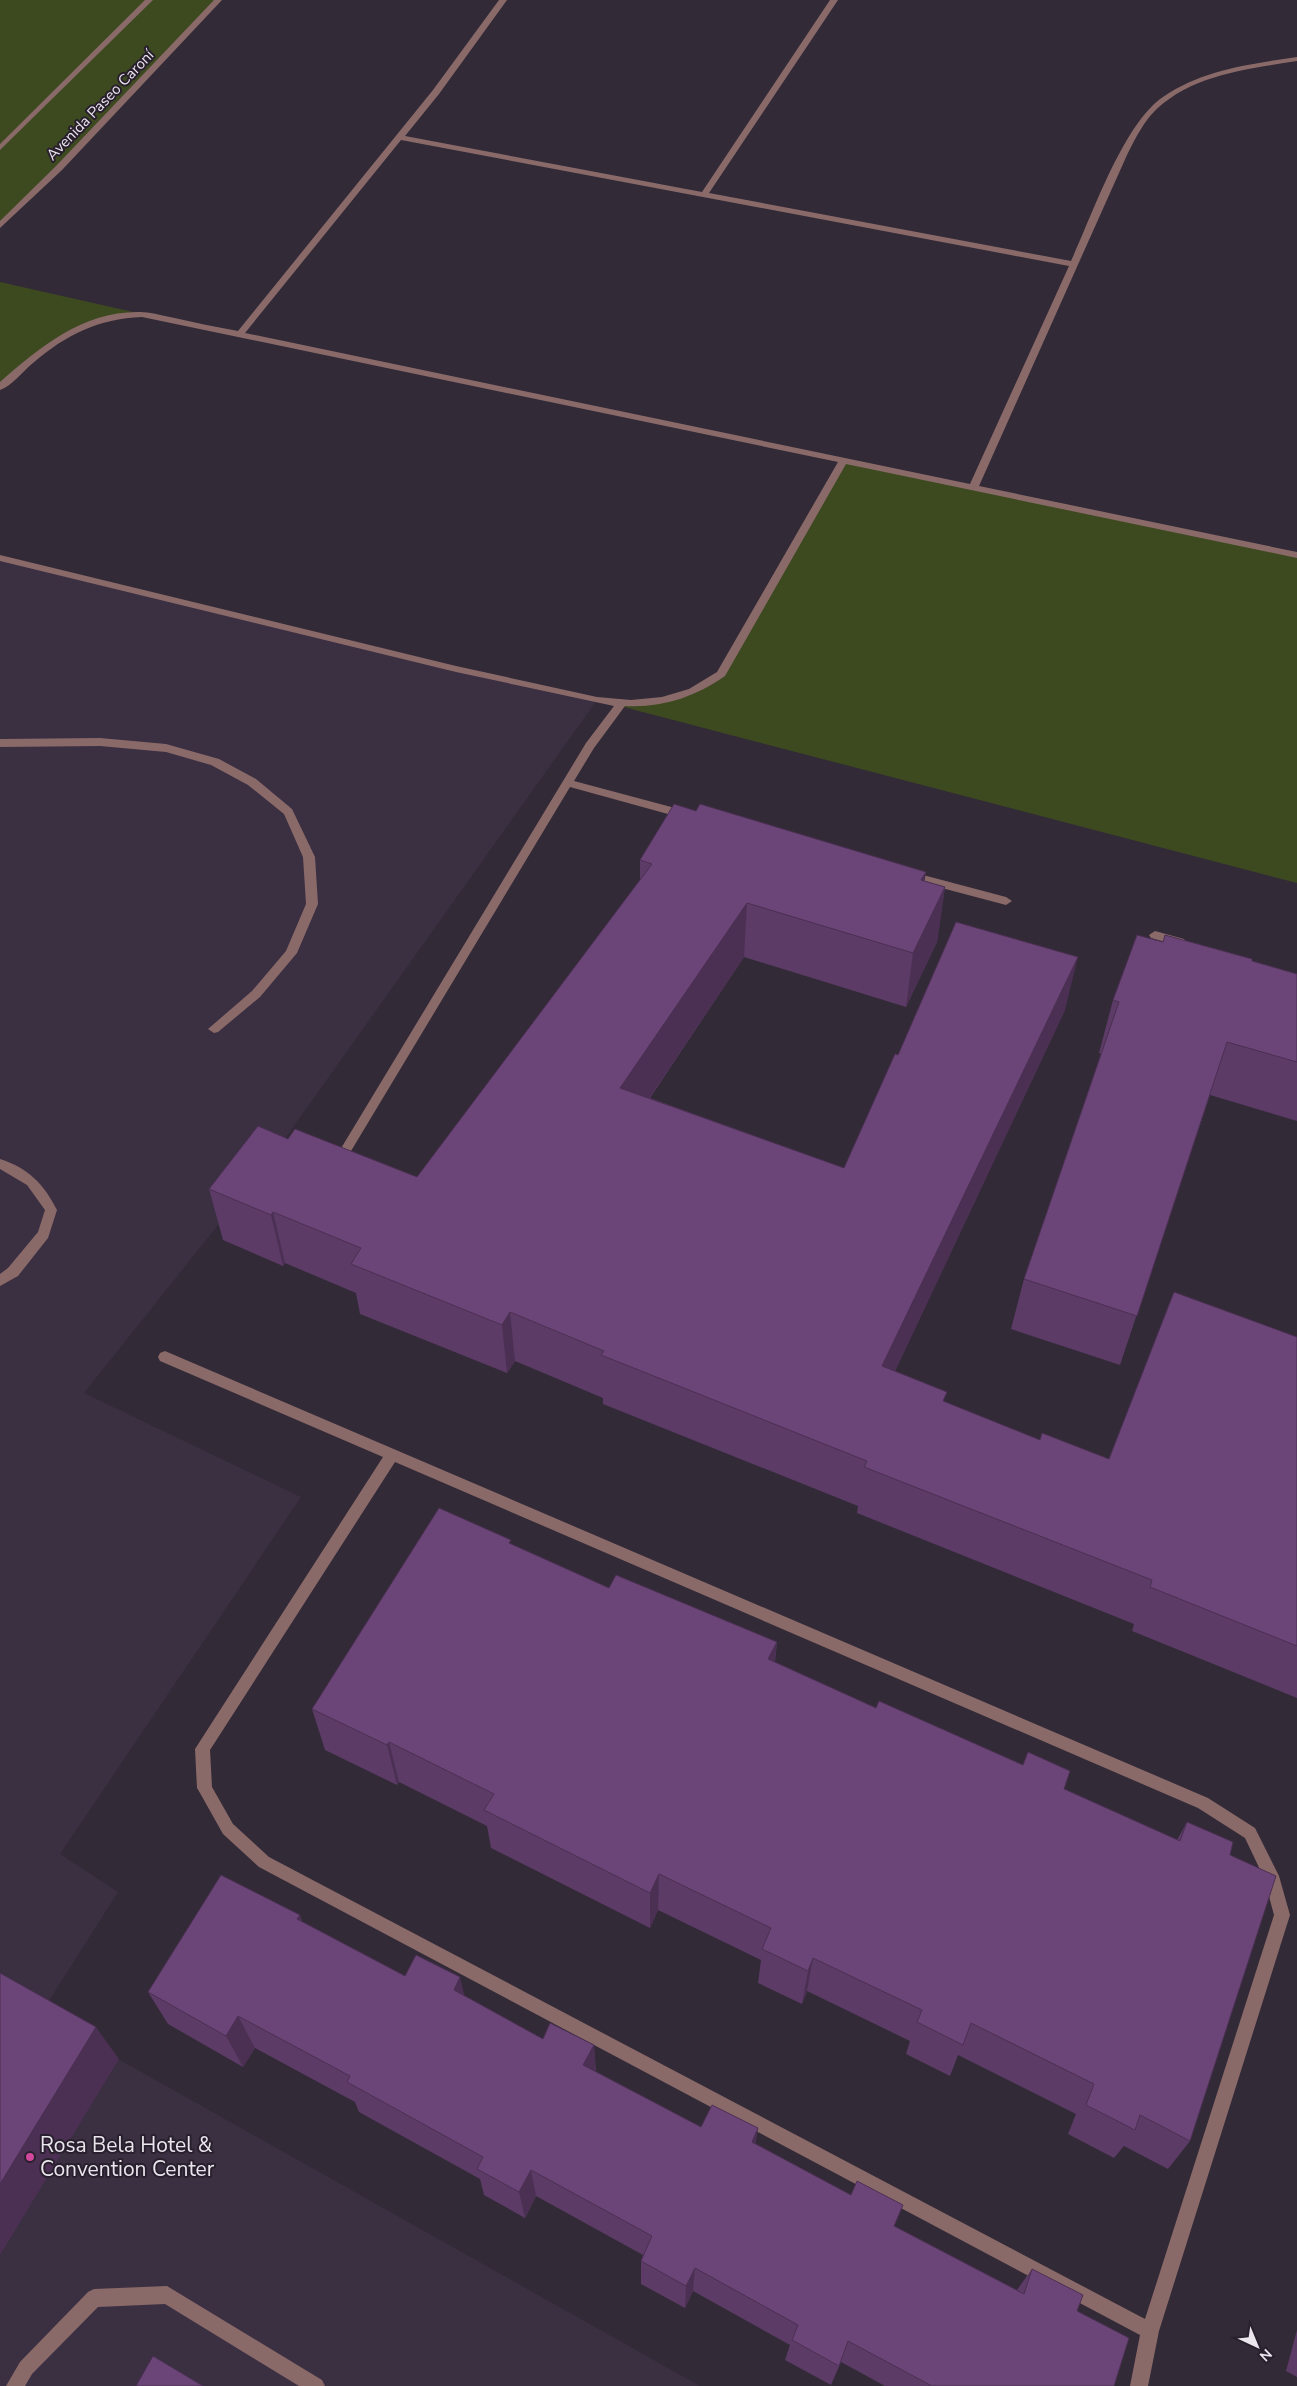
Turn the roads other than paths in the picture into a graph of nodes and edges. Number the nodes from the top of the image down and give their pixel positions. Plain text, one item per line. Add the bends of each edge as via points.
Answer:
1 (149, 0) edge
2 (218, 0) edge
3 (504, 0) edge
4 (834, 0) edge
5 (1297, 59) edge
6 (399, 137) junction
7 (0, 148) edge
8 (704, 194) junction
9 (0, 226) edge
10 (1074, 264) junction
11 (240, 334) junction
12 (0, 387) edge
13 (843, 461) junction
14 (972, 488) junction
15 (1297, 555) edge
16 (0, 558) edge
17 (621, 704) junction
18 (0, 743) edge
19 (568, 783) junction
20 (701, 819) edge
21 (902, 873) edge
22 (1006, 901) dead end
23 (1156, 934) dead end
24 (1193, 946) edge
25 (214, 1029) dead end
26 (344, 1153) edge
27 (0, 1164) edge
28 (0, 1281) edge
29 (165, 1357) dead end
30 (392, 1455) junction
31 (1150, 2331) junction
32 (16, 2386) edge
33 (316, 2386) edge
34 (1139, 2386) edge

1 - 7 street
2 - 9 street, Avenida Paseo Caroní
3 - 6 street
4 - 8 street
5 - 10 street via 1222,74 1191,84 1150,112 1123,155
6 - 8 street
6 - 11 street
8 - 10 street
10 - 14 street
11 - 12 street via 142,314 122,313 102,318 58,340
11 - 13 street
13 - 14 street
13 - 17 street via 721,674 690,693 670,700
14 - 15 street
16 - 17 street via 446,666
17 - 19 street
18 - 25 street via 100,742 166,748 215,762 252,782 288,812 309,857 312,904 291,953 256,994
19 - 20 street
19 - 26 street
21 - 22 street
23 - 24 street
27 - 28 street via 39,1187 51,1210 44,1234 13,1272
29 - 30 street
30 - 31 street via 1203,1803 1250,1833 1271,1876 1282,1915
30 - 31 street via 202,1749 205,1788 228,1830 264,1862
31 - 34 street
32 - 33 street via 26,2368 94,2298 167,2295

